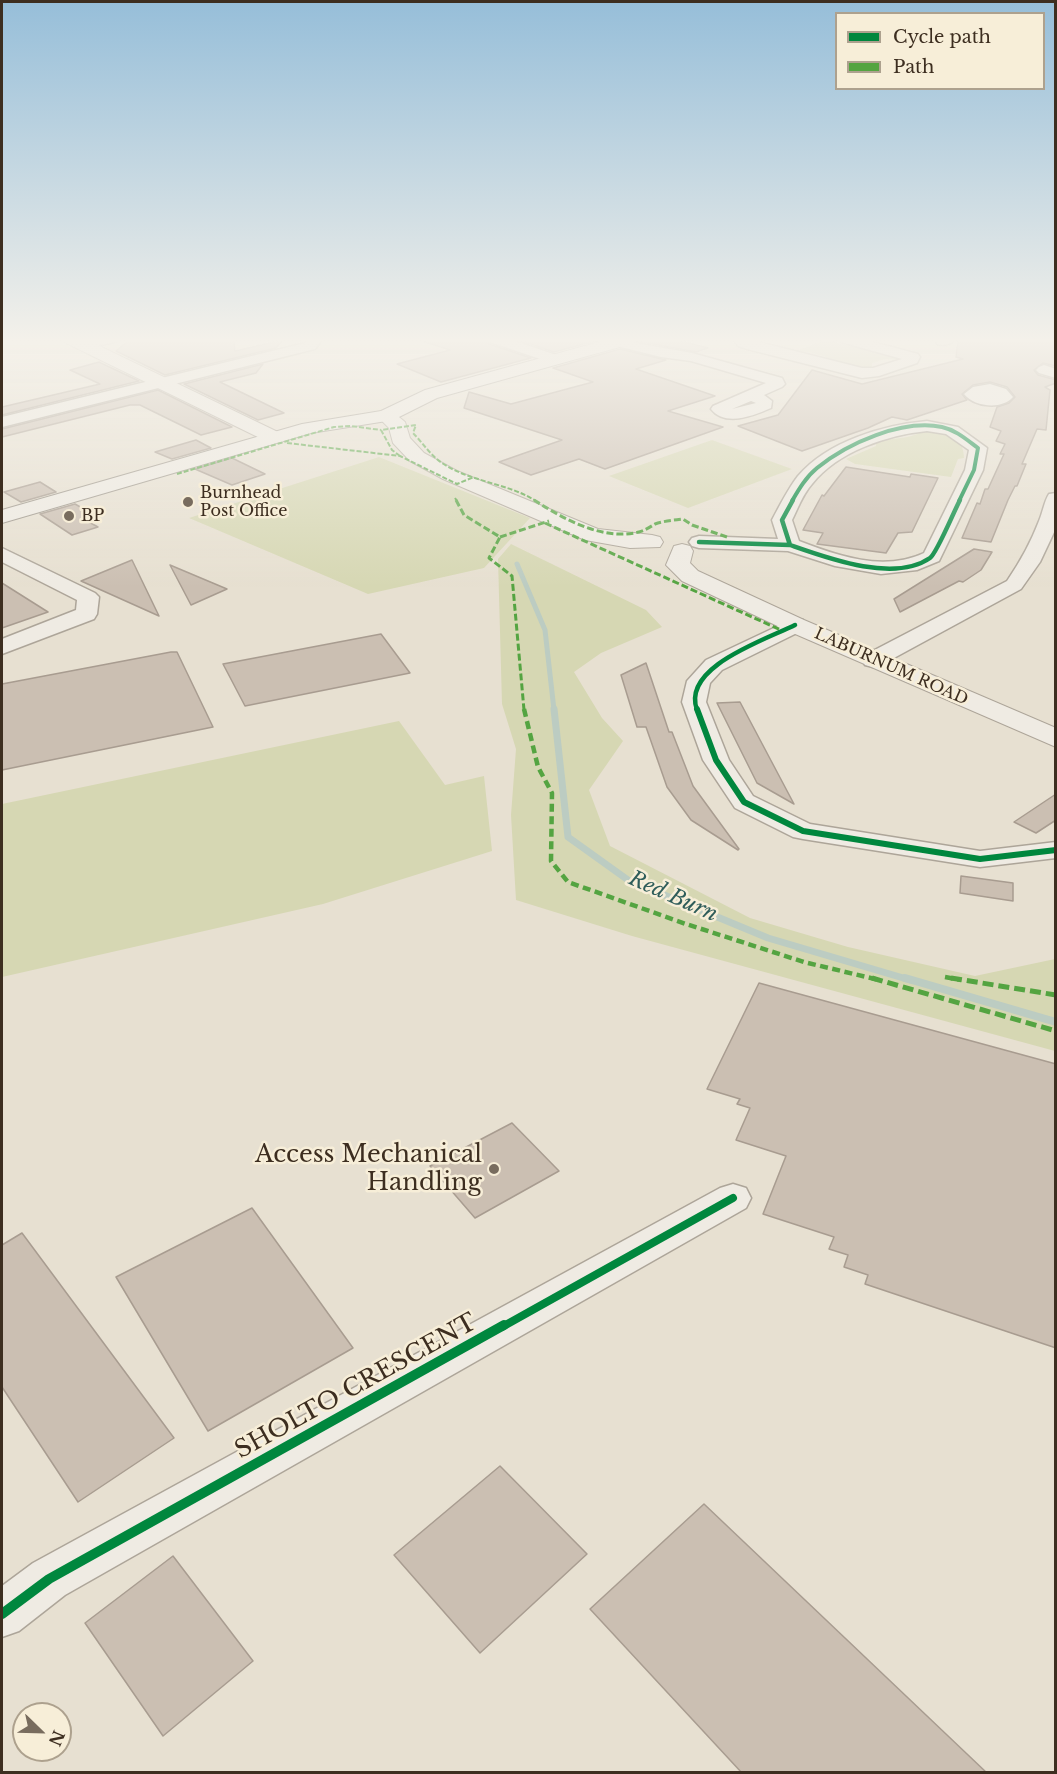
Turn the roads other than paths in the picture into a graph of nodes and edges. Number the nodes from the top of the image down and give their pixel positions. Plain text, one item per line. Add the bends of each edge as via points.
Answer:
1 (242, 422) edge
2 (338, 422) edge
3 (393, 422) edge
4 (948, 422) edge
5 (942, 426) junction
6 (275, 438) junction
7 (1056, 498) edge
8 (2, 517) edge
9 (1052, 521) edge
10 (790, 545) junction
11 (691, 547) junction
12 (2, 554) edge
13 (795, 625) junction
14 (2, 647) edge
15 (873, 660) junction
16 (1056, 739) edge
17 (1056, 850) edge
18 (733, 1198) dead end
19 (2, 1614) edge

1 - 6 street
2 - 6 street
3 - 11 street via 398,426 400,439 417,457 450,475 593,535 652,542 662,549
4 - 5 street
5 - 10 street via 920,426 880,435 837,453 805,479 782,520
5 - 10 street via 978,448 974,470 932,557 904,569 861,566
6 - 8 street
7 - 9 street
9 - 15 street via 1038,563 1014,585
10 - 11 street
11 - 13 street, LABURNUM ROAD via 678,565 690,576
12 - 14 street via 88,597 86,614
13 - 15 street, LABURNUM ROAD
13 - 17 street via 714,665 699,681 694,702 716,760 744,802 803,831 980,859
15 - 16 street, LABURNUM ROAD
18 - 19 street, SHOLTO CRESCENT via 49,1579

